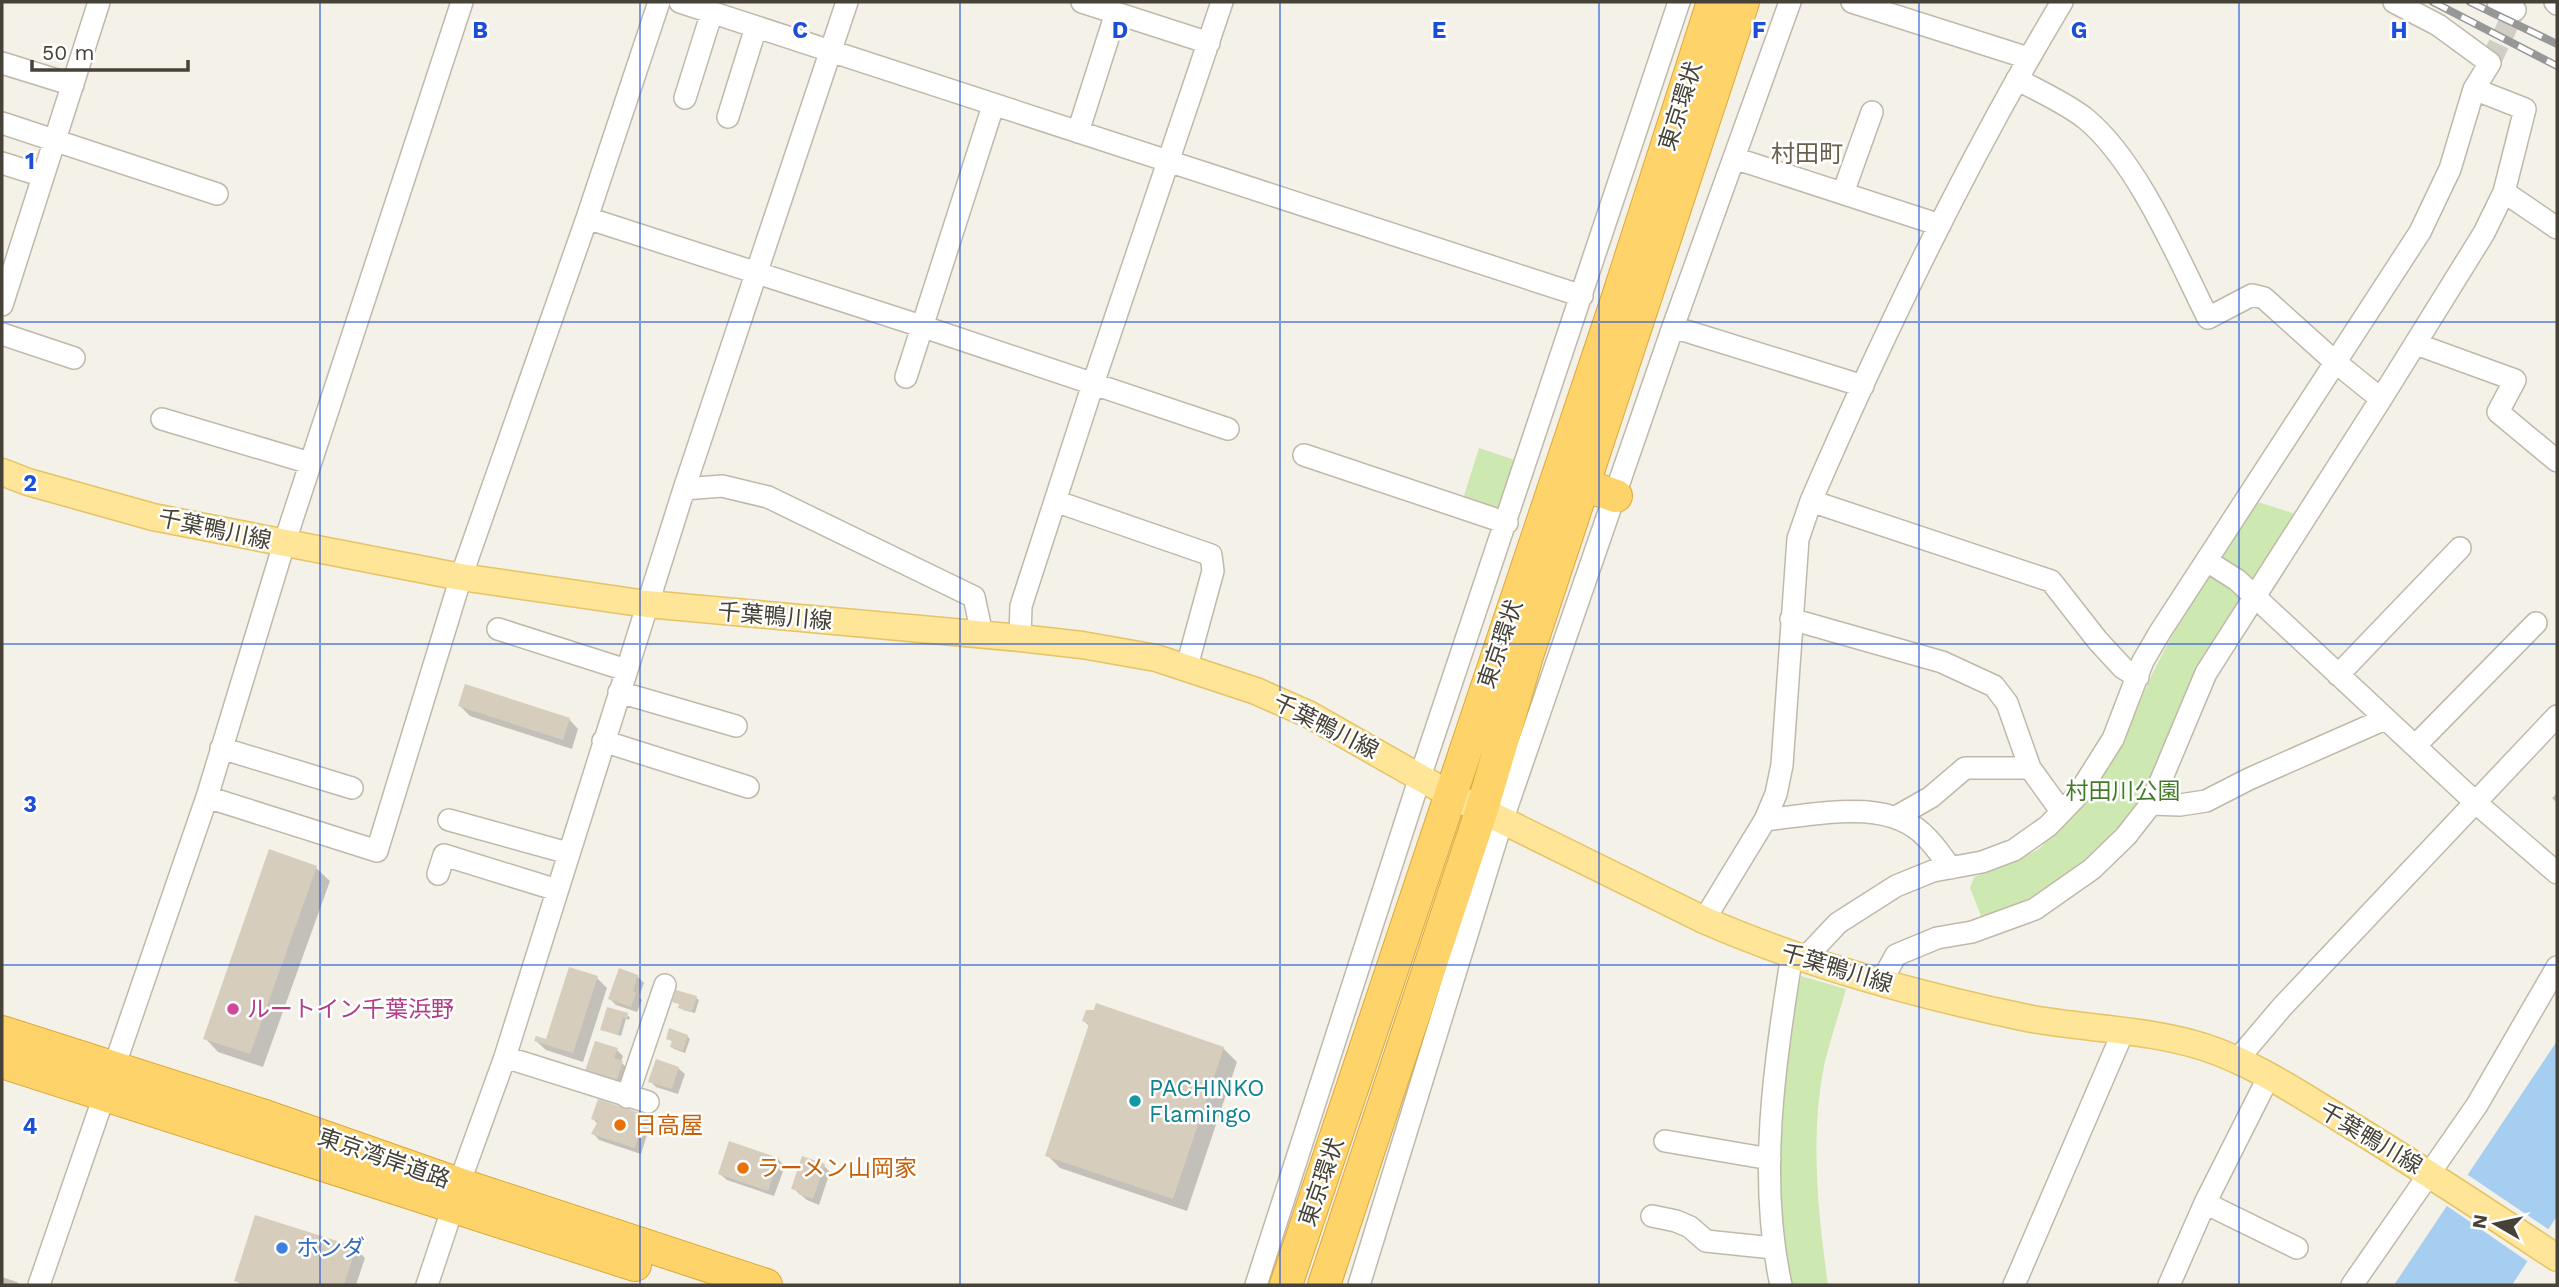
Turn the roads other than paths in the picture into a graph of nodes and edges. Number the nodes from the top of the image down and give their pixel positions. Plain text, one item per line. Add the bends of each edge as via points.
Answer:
1 (99, 2) edge
2 (462, 2) edge
3 (659, 2) edge
4 (680, 2) edge
5 (847, 2) edge
6 (1082, 2) edge
7 (1222, 2) edge
8 (1679, 2) edge
9 (1713, 2) edge
10 (1743, 2) edge
11 (1790, 2) edge
12 (1852, 2) edge
13 (2062, 2) edge
14 (2394, 2) edge
15 (2498, 2) edge
16 (2513, 2) edge
17 (712, 12) junction
18 (1116, 13) junction
19 (756, 27) junction
20 (1209, 43) junction
21 (831, 52) junction
22 (2028, 58) junction
23 (2, 63) edge
24 (2017, 79) junction
25 (73, 85) junction
26 (2474, 89) junction
27 (685, 98) dead end
28 (993, 106) junction
29 (1872, 113) dead end
30 (729, 117) dead end
31 (2, 123) edge
32 (1077, 132) junction
33 (55, 140) junction
34 (1734, 158) junction
35 (1169, 162) junction
36 (2, 163) edge
37 (43, 176) junction
38 (2504, 192) junction
39 (1843, 193) junction
40 (218, 194) dead end
41 (587, 218) junction
42 (1940, 225) junction
43 (2557, 228) edge
44 (755, 274) junction
45 (1582, 296) junction
46 (2, 305) edge
47 (921, 326) junction
48 (1673, 327) junction
49 (2, 334) edge
50 (2416, 344) junction
51 (74, 358) dead end
52 (2334, 361) junction
53 (906, 377) dead end
54 (1093, 384) junction
55 (1863, 386) junction
56 (2381, 399) junction
57 (162, 419) dead end
58 (1228, 429) dead end
59 (1304, 455) dead end
60 (2557, 461) edge
61 (310, 463) junction
62 (2, 472) edge
63 (1584, 485) junction
64 (684, 489) junction
65 (1616, 496) junction
66 (1055, 501) junction
67 (1811, 501) junction
68 (1507, 523) junction
69 (284, 544) junction
70 (2460, 548) dead end
71 (2207, 561) junction
72 (461, 577) junction
73 (2254, 596) junction
74 (648, 604) junction
75 (1791, 619) junction
76 (2536, 623) dead end
77 (498, 629) dead end
78 (982, 635) junction
79 (1020, 638) junction
80 (1187, 666) junction
81 (626, 670) junction
82 (2339, 675) junction
83 (2138, 677) junction
84 (619, 692) junction
85 (2557, 716) edge
86 (2385, 719) junction
87 (736, 726) dead end
88 (603, 741) junction
89 (2415, 746) junction
90 (221, 748) junction
91 (2030, 768) junction
92 (1420, 777) junction
93 (748, 787) dead end
94 (352, 788) dead end
95 (1449, 794) junction
96 (207, 797) junction
97 (2475, 802) junction
98 (2151, 804) junction
99 (2061, 811) junction
100 (1492, 815) junction
101 (1896, 817) junction
102 (449, 820) dead end
103 (1765, 820) junction
104 (568, 853) junction
105 (1951, 868) junction
106 (2557, 873) edge
107 (438, 874) dead end
108 (557, 890) junction
109 (1704, 920) junction
110 (1798, 956) junction
111 (2557, 967) edge
112 (1881, 982) junction
113 (665, 985) dead end
114 (2, 1032) edge
115 (2123, 1032) junction
116 (505, 1057) junction
117 (2237, 1060) junction
118 (2, 1062) edge
119 (114, 1067) junction
120 (2269, 1076) junction
121 (104, 1096) junction
122 (627, 1097) junction
123 (648, 1102) dead end
124 (1665, 1141) dead end
125 (1770, 1159) junction
126 (2433, 1176) junction
127 (456, 1196) junction
128 (2205, 1203) junction
129 (1652, 1216) dead end
130 (1337, 1247) junction
131 (1773, 1248) junction
132 (2297, 1248) dead end
133 (2557, 1258) edge
134 (39, 1285) edge
135 (427, 1285) edge
136 (696, 1285) edge
137 (766, 1285) edge
138 (1256, 1285) edge
139 (1286, 1285) edge
140 (1318, 1285) edge
141 (1324, 1285) edge
142 (1359, 1285) edge
143 (1781, 1285) edge
144 (2014, 1285) edge
145 (2169, 1285) edge
146 (2352, 1285) edge

1 - 25 street
2 - 61 street
3 - 41 street
4 - 17 street
5 - 21 street
6 - 18 street
7 - 20 street
8 - 45 street
9 - 95 highway, 東京環状
10 - 63 highway, 東京環状
11 - 34 street
12 - 22 street
13 - 22 street
14 - 26 street via 2438,25 2490,63
15 - 16 street via 2515,10
17 - 19 street
17 - 27 street
18 - 20 street
18 - 32 street
19 - 21 street
19 - 30 street
20 - 35 street
21 - 28 street
21 - 44 street
22 - 24 street
23 - 25 street
24 - 42 street
24 - 52 street via 2086,119 2123,158 2208,318 2252,295 2264,298
25 - 33 street
26 - 38 street via 2525,108
26 - 52 street via 2436,201
28 - 32 street
28 - 47 street
29 - 39 street
31 - 33 street
32 - 35 street
33 - 37 street
33 - 40 street
34 - 39 street
34 - 48 street
35 - 45 street
35 - 54 street
36 - 37 street
37 - 46 street
38 - 43 street
38 - 50 street
39 - 42 street
41 - 44 street
41 - 72 street
42 - 55 street
44 - 47 street
44 - 64 street
45 - 68 street
47 - 53 street
47 - 54 street
48 - 55 street
48 - 65 street
49 - 51 street
50 - 56 street
50 - 60 street via 2515,380 2498,412
52 - 56 street
52 - 71 street
54 - 58 street
54 - 66 street
55 - 67 street
56 - 73 street
57 - 61 street
59 - 68 street
61 - 69 street
62 - 69 main road, 千葉鴨川線 via 153,517
63 - 65 highway
63 - 100 highway, 東京環状 via 1527,656
64 - 74 street
64 - 78 street via 722,486 768,497 974,597
65 - 100 street
66 - 79 street via 1021,606
66 - 80 street via 1211,555 1213,571
67 - 75 street via 1798,539
67 - 83 street via 2051,581 2123,668
68 - 92 street
69 - 72 main road, 千葉鴨川線
69 - 90 street
70 - 82 street
71 - 73 street
71 - 83 street via 2160,632
72 - 74 main road, 千葉鴨川線
72 - 96 street via 377,851
73 - 82 street
73 - 98 street via 2206,673
74 - 78 main road, 千葉鴨川線
74 - 81 street
75 - 91 street via 1942,662 1994,687 2007,702
75 - 103 street via 1782,765
76 - 89 street
77 - 81 street
78 - 79 main road, 千葉鴨川線
79 - 80 main road, 千葉鴨川線 via 1156,657
80 - 92 main road, 千葉鴨川線 via 1310,715
81 - 84 street
82 - 86 street
83 - 99 street via 2113,739 2077,796
84 - 87 street
84 - 88 street
85 - 97 street
86 - 89 street
86 - 98 street via 2206,801 2180,806
88 - 93 street
88 - 104 street
89 - 97 street
90 - 94 street
90 - 96 street
91 - 99 street
91 - 101 street via 1965,768 1931,797
92 - 95 main road, 千葉鴨川線
92 - 138 street
95 - 100 main road, 千葉鴨川線
95 - 139 highway, 東京環状
96 - 119 street
97 - 106 street
97 - 117 street
98 - 112 street via 2092,869 2035,909 1972,932 1937,937 1896,955
99 - 105 street via 2014,850
100 - 109 main road, 千葉鴨川線
100 - 130 highway, 東京環状
100 - 142 street via 1482,884
101 - 103 street via 1870,810
101 - 105 street via 1926,836
102 - 104 street
103 - 109 street
104 - 108 street
105 - 110 street via 1933,870 1896,886 1838,923
107 - 108 street via 444,855
108 - 116 street
109 - 110 main road, 千葉鴨川線
110 - 112 main road, 千葉鴨川線
110 - 125 street via 1775,1063
111 - 126 street
112 - 115 main road, 千葉鴨川線 via 2029,1018
113 - 122 street
114 - 119 highway, 東京湾岸道路
115 - 117 main road, 千葉鴨川線 via 2175,1038
115 - 144 street
116 - 122 street
116 - 127 street
117 - 120 main road, 千葉鴨川線
118 - 121 highway, 東京湾岸道路
119 - 121 street
119 - 127 highway, 東京湾岸道路
120 - 126 main road, 千葉鴨川線
120 - 128 street
121 - 127 highway, 東京湾岸道路
121 - 134 street
122 - 123 street
124 - 125 street
125 - 131 street
126 - 133 main road, 千葉鴨川線
126 - 146 street
127 - 135 street
127 - 136 highway, 東京湾岸道路
127 - 137 highway, 東京湾岸道路
128 - 132 street
128 - 145 street
129 - 131 street via 1690,1227 1706,1241
130 - 140 highway, 東京環状
130 - 141 highway, 東京環状
131 - 143 street

